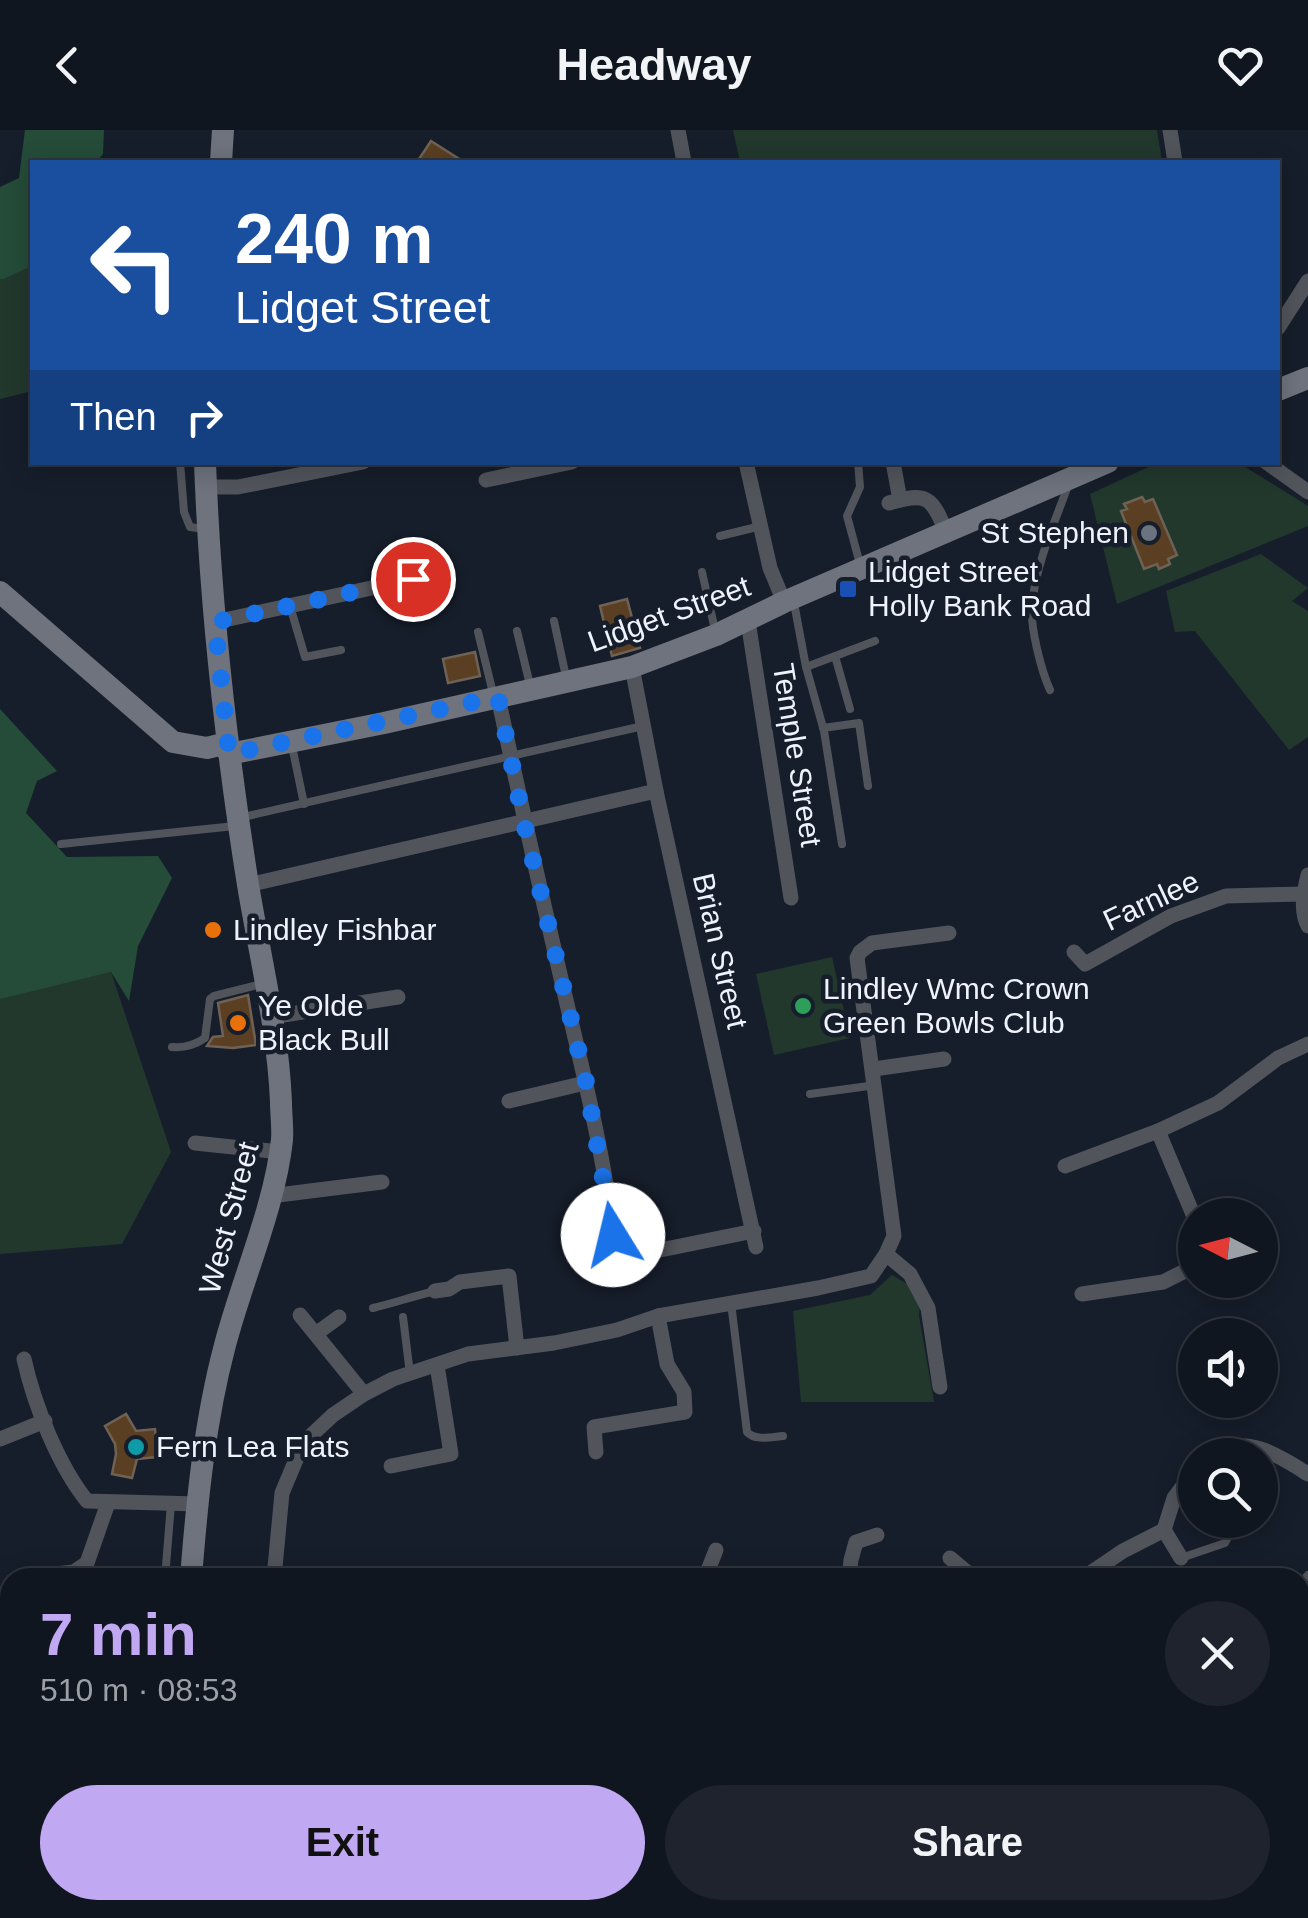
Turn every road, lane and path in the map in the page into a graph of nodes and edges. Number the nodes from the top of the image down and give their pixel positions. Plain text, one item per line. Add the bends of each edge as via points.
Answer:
1 (223, 130) edge
2 (678, 130) edge
3 (1170, 130) edge
4 (221, 160) edge
5 (684, 160) edge
6 (1175, 160) edge
7 (1308, 281) edge
8 (1280, 325) edge
9 (1308, 378) edge
10 (1280, 389) edge
11 (180, 465) edge
12 (205, 465) edge
13 (347, 465) edge
14 (558, 465) edge
15 (747, 465) edge
16 (858, 465) edge
17 (893, 465) edge
18 (1101, 465) edge
19 (1270, 465) edge
20 (1070, 479) junction
21 (486, 480) dead end
22 (206, 487) junction
23 (1308, 492) edge
24 (760, 526) junction
25 (209, 530) junction
26 (946, 532) junction
27 (720, 536) dead end
28 (410, 564) dead end
29 (861, 569) junction
30 (702, 572) dead end
31 (0, 592) edge
32 (788, 600) junction
33 (290, 606) junction
34 (554, 621) dead end
35 (748, 621) junction
36 (215, 622) junction
37 (517, 631) dead end
38 (478, 632) dead end
39 (716, 635) junction
40 (876, 641) dead end
41 (341, 650) dead end
42 (835, 656) junction
43 (632, 667) junction
44 (806, 667) junction
45 (567, 681) junction
46 (530, 690) junction
47 (1050, 690) dead end
48 (496, 697) junction
49 (850, 709) dead end
50 (644, 726) junction
51 (823, 728) junction
52 (291, 742) junction
53 (228, 749) junction
54 (510, 756) junction
55 (868, 786) dead end
56 (656, 791) junction
57 (304, 804) junction
58 (239, 822) junction
59 (524, 823) junction
60 (61, 844) dead end
61 (842, 844) dead end
62 (1308, 875) edge
63 (248, 885) junction
64 (1304, 894) junction
65 (791, 898) dead end
66 (1308, 926) edge
67 (949, 933) dead end
68 (1092, 981) dead end
69 (266, 983) junction
70 (398, 997) dead end
71 (271, 1017) junction
72 (1308, 1044) edge
73 (172, 1047) dead end
74 (944, 1059) dead end
75 (875, 1077) junction
76 (586, 1082) junction
77 (810, 1094) dead end
78 (509, 1101) dead end
79 (1158, 1132) junction
80 (194, 1143) dead end
81 (280, 1152) junction
82 (1065, 1166) dead end
83 (382, 1182) dead end
84 (270, 1196) junction
85 (1186, 1198) edge
86 (886, 1254) junction
87 (1178, 1274) edge
88 (435, 1291) joint
89 (1082, 1294) dead end
90 (732, 1303) junction
91 (372, 1308) dead end
92 (300, 1315) dead end
93 (403, 1316) dead end
94 (658, 1316) junction
95 (338, 1317) dead end
96 (317, 1333) junction
97 (517, 1348) junction
98 (24, 1359) dead end
99 (436, 1365) junction
100 (410, 1374) junction
101 (940, 1387) dead end
102 (364, 1394) junction
103 (45, 1421) junction
104 (783, 1436) dead end
105 (0, 1439) edge
106 (596, 1452) dead end
107 (1278, 1455) edge
108 (391, 1466) dead end
109 (1308, 1474) edge
110 (1178, 1493) edge
111 (108, 1504) junction
112 (171, 1504) junction
113 (198, 1504) junction
114 (1164, 1530) junction
115 (877, 1535) dead end
116 (1227, 1538) edge
117 (716, 1550) dead end
118 (950, 1558) dead end
119 (1181, 1558) joint
120 (80, 1568) edge
121 (166, 1568) edge
122 (192, 1568) edge
123 (275, 1568) edge
124 (709, 1568) edge
125 (851, 1568) edge
126 (962, 1568) edge
127 (1098, 1568) edge

1 - 4 street
2 - 5 street
3 - 6 street
7 - 8 street
9 - 10 street
11 - 25 lane via 190,527
12 - 22 street, West Street
13 - 22 street
14 - 21 street
15 - 24 street
16 - 29 lane via 860,487 848,516
17 - 26 street via 894,502 926,499
18 - 20 street, Lidget Street
19 - 23 street
20 - 26 street, Lidget Street
20 - 47 lane via 1042,556 1032,608
22 - 25 street, West Street
24 - 27 lane
24 - 32 street via 770,568
25 - 36 street, West Street
26 - 29 street, Lidget Street
28 - 33 street via 413,579
29 - 32 street, Lidget Street
30 - 39 lane
31 - 53 street, Lidget Street via 173,742
32 - 35 street, Lidget Street
32 - 44 lane
33 - 36 street
33 - 41 lane via 304,657
34 - 45 lane
35 - 39 street, Lidget Street
35 - 65 street, Temple Street
36 - 53 street, West Street
37 - 46 lane
38 - 48 lane
39 - 43 street, Lidget Street
40 - 42 lane
42 - 44 lane
42 - 49 lane
43 - 45 street, Lidget Street
43 - 50 street, Brian Street
44 - 51 lane
45 - 46 street, Lidget Street
46 - 48 street, Lidget Street
48 - 52 street, Lidget Street
48 - 54 street
50 - 54 lane
50 - 56 street, Brian Street
51 - 55 lane via 859,723
51 - 61 lane
52 - 53 street, Lidget Street
52 - 57 lane
53 - 58 street, West Street
54 - 57 lane
54 - 59 street
56 - 59 street
56 - 76 street, Brian Street via 755,1239 616,1259
57 - 58 lane
58 - 60 lane
58 - 63 street, West Street
59 - 63 street
59 - 76 street
62 - 64 street
63 - 69 street, West Street
64 - 66 street
64 - 68 street, Farnlee via 1226,896 1172,916 1079,958
67 - 75 street via 872,943 860,952
69 - 71 street, West Street
69 - 73 lane via 214,996 205,1038
70 - 71 street
71 - 81 street, West Street
72 - 79 street via 1218,1103
74 - 75 street
75 - 77 lane
75 - 86 street via 894,1236
76 - 78 street
79 - 82 street
79 - 85 street
80 - 81 street
81 - 84 street, West Street
83 - 84 street
84 - 113 street, West Street via 224,1348
86 - 90 street via 871,1276
86 - 101 street via 910,1274 928,1308
87 - 89 street
88 - 91 lane
88 - 97 street via 509,1276
90 - 94 street
90 - 104 lane via 747,1432
92 - 96 street
93 - 100 lane
94 - 97 street
94 - 106 street via 685,1412 594,1427
95 - 96 street
96 - 102 street
97 - 99 street
98 - 103 street
99 - 100 street
99 - 108 street via 451,1454
100 - 102 street
102 - 123 street via 302,1443 282,1493
103 - 105 street
103 - 111 street via 75,1486 88,1501
107 - 109 street
110 - 114 street
111 - 112 street
111 - 120 street
112 - 113 street
112 - 121 lane
113 - 122 street, West Street
114 - 119 street
114 - 127 street
115 - 125 street via 856,1542
116 - 119 lane
117 - 124 street
118 - 126 street

